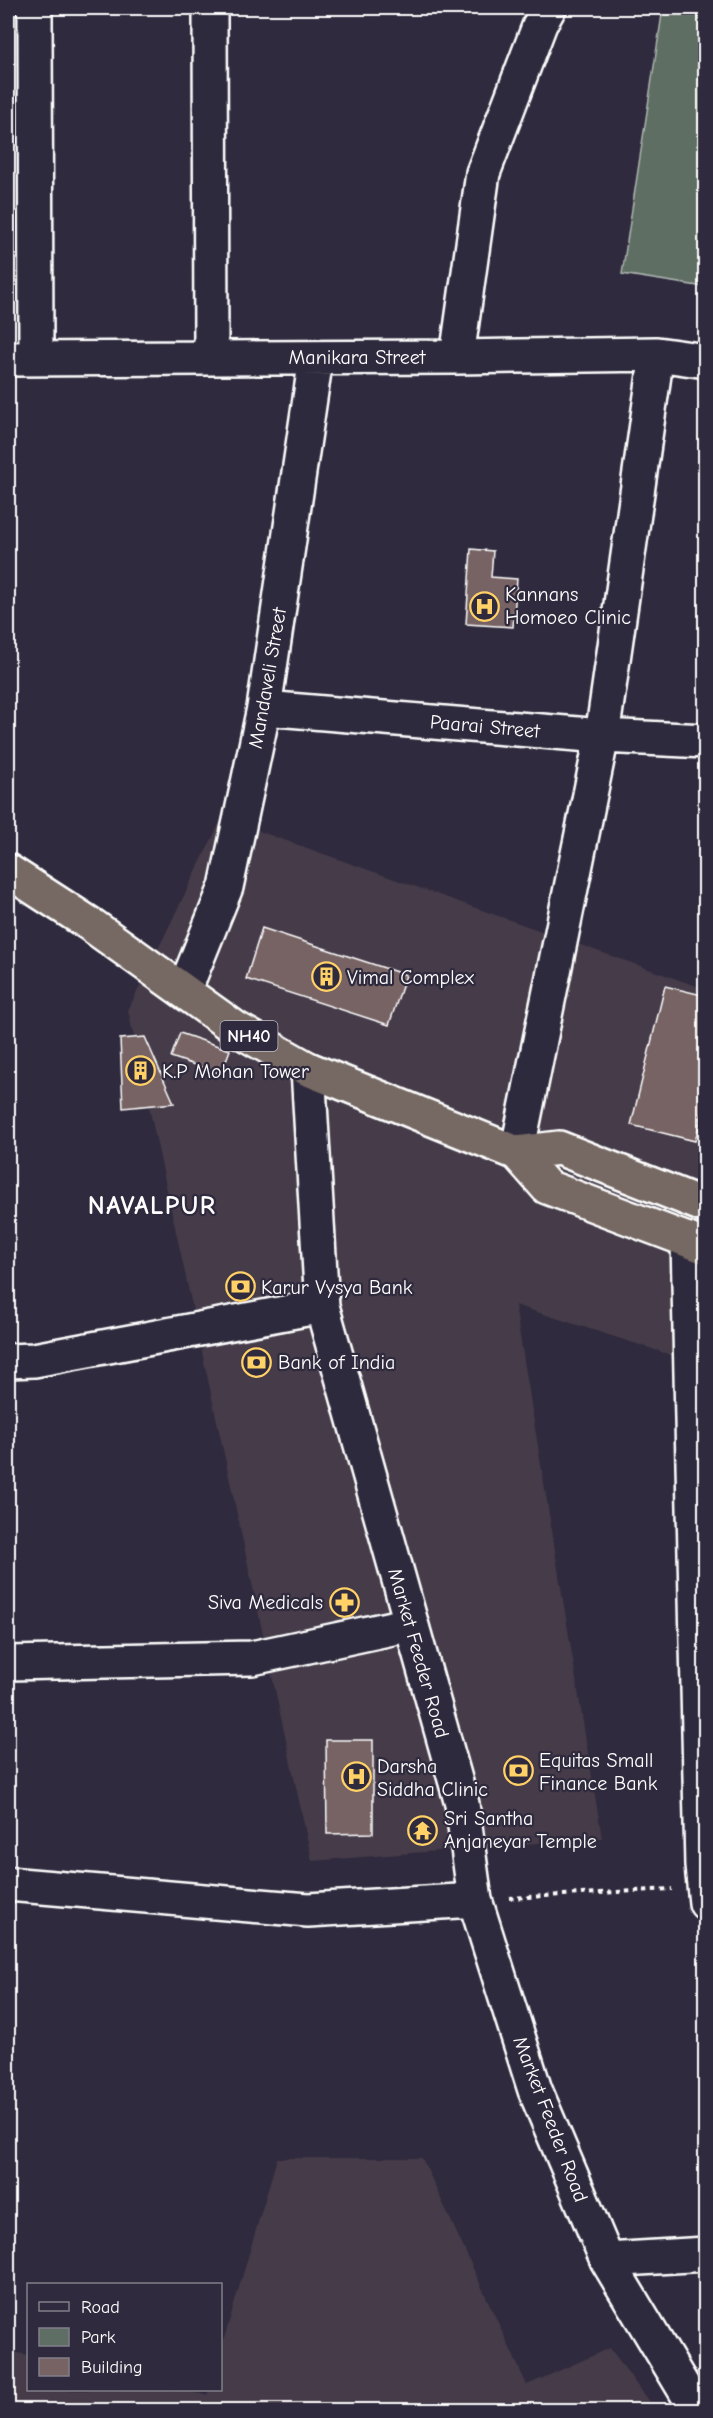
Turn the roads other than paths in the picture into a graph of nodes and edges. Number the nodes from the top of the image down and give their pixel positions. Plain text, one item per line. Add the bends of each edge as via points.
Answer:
1 (33, 8) edge
2 (210, 8) edge
3 (549, 8) edge
4 (657, 354) junction
5 (457, 357) junction
6 (22, 358) edge
7 (211, 358) junction
8 (316, 358) junction
9 (705, 361) edge
10 (264, 708) junction
11 (602, 736) junction
12 (705, 741) edge
13 (9, 876) edge
14 (184, 990) junction
15 (308, 1069) junction
16 (517, 1153) junction
17 (705, 1206) edge
18 (697, 1244) edge
19 (322, 1306) junction
20 (8, 1361) edge
21 (411, 1624) junction
22 (8, 1663) edge
23 (704, 1880) edge
24 (8, 1884) edge
25 (475, 1900) junction
26 (705, 2254) edge
27 (607, 2260) junction
28 (698, 2410) edge

1 - 6 street via 36,26
2 - 7 street
3 - 5 street via 483,173
4 - 5 street, Manikara Street
4 - 9 street, Manikara Street
4 - 11 street
5 - 8 street, Manikara Street
6 - 7 street, Manikara Street
7 - 8 street, Manikara Street
8 - 10 street, Mandaveli Street
10 - 11 street, Paarai Street
10 - 14 street, Mandaveli Street via 226,887
11 - 12 street, Paarai Street
11 - 16 street
13 - 14 highway, NH40 via 90,924
14 - 15 highway, NH40 via 235,1028
15 - 16 highway, NH40
15 - 19 street, Market Feeder Road
16 - 17 highway, NH40 via 559,1148
16 - 18 highway, NH40 via 547,1187
18 - 23 street
19 - 20 street via 34,1360
19 - 21 street, Market Feeder Road
21 - 22 street via 252,1658
21 - 25 street, Market Feeder Road via 462,1804
24 - 25 street via 308,1910
25 - 27 street, Market Feeder Road via 535,2090
26 - 27 street
27 - 28 street, Market Feeder Road

